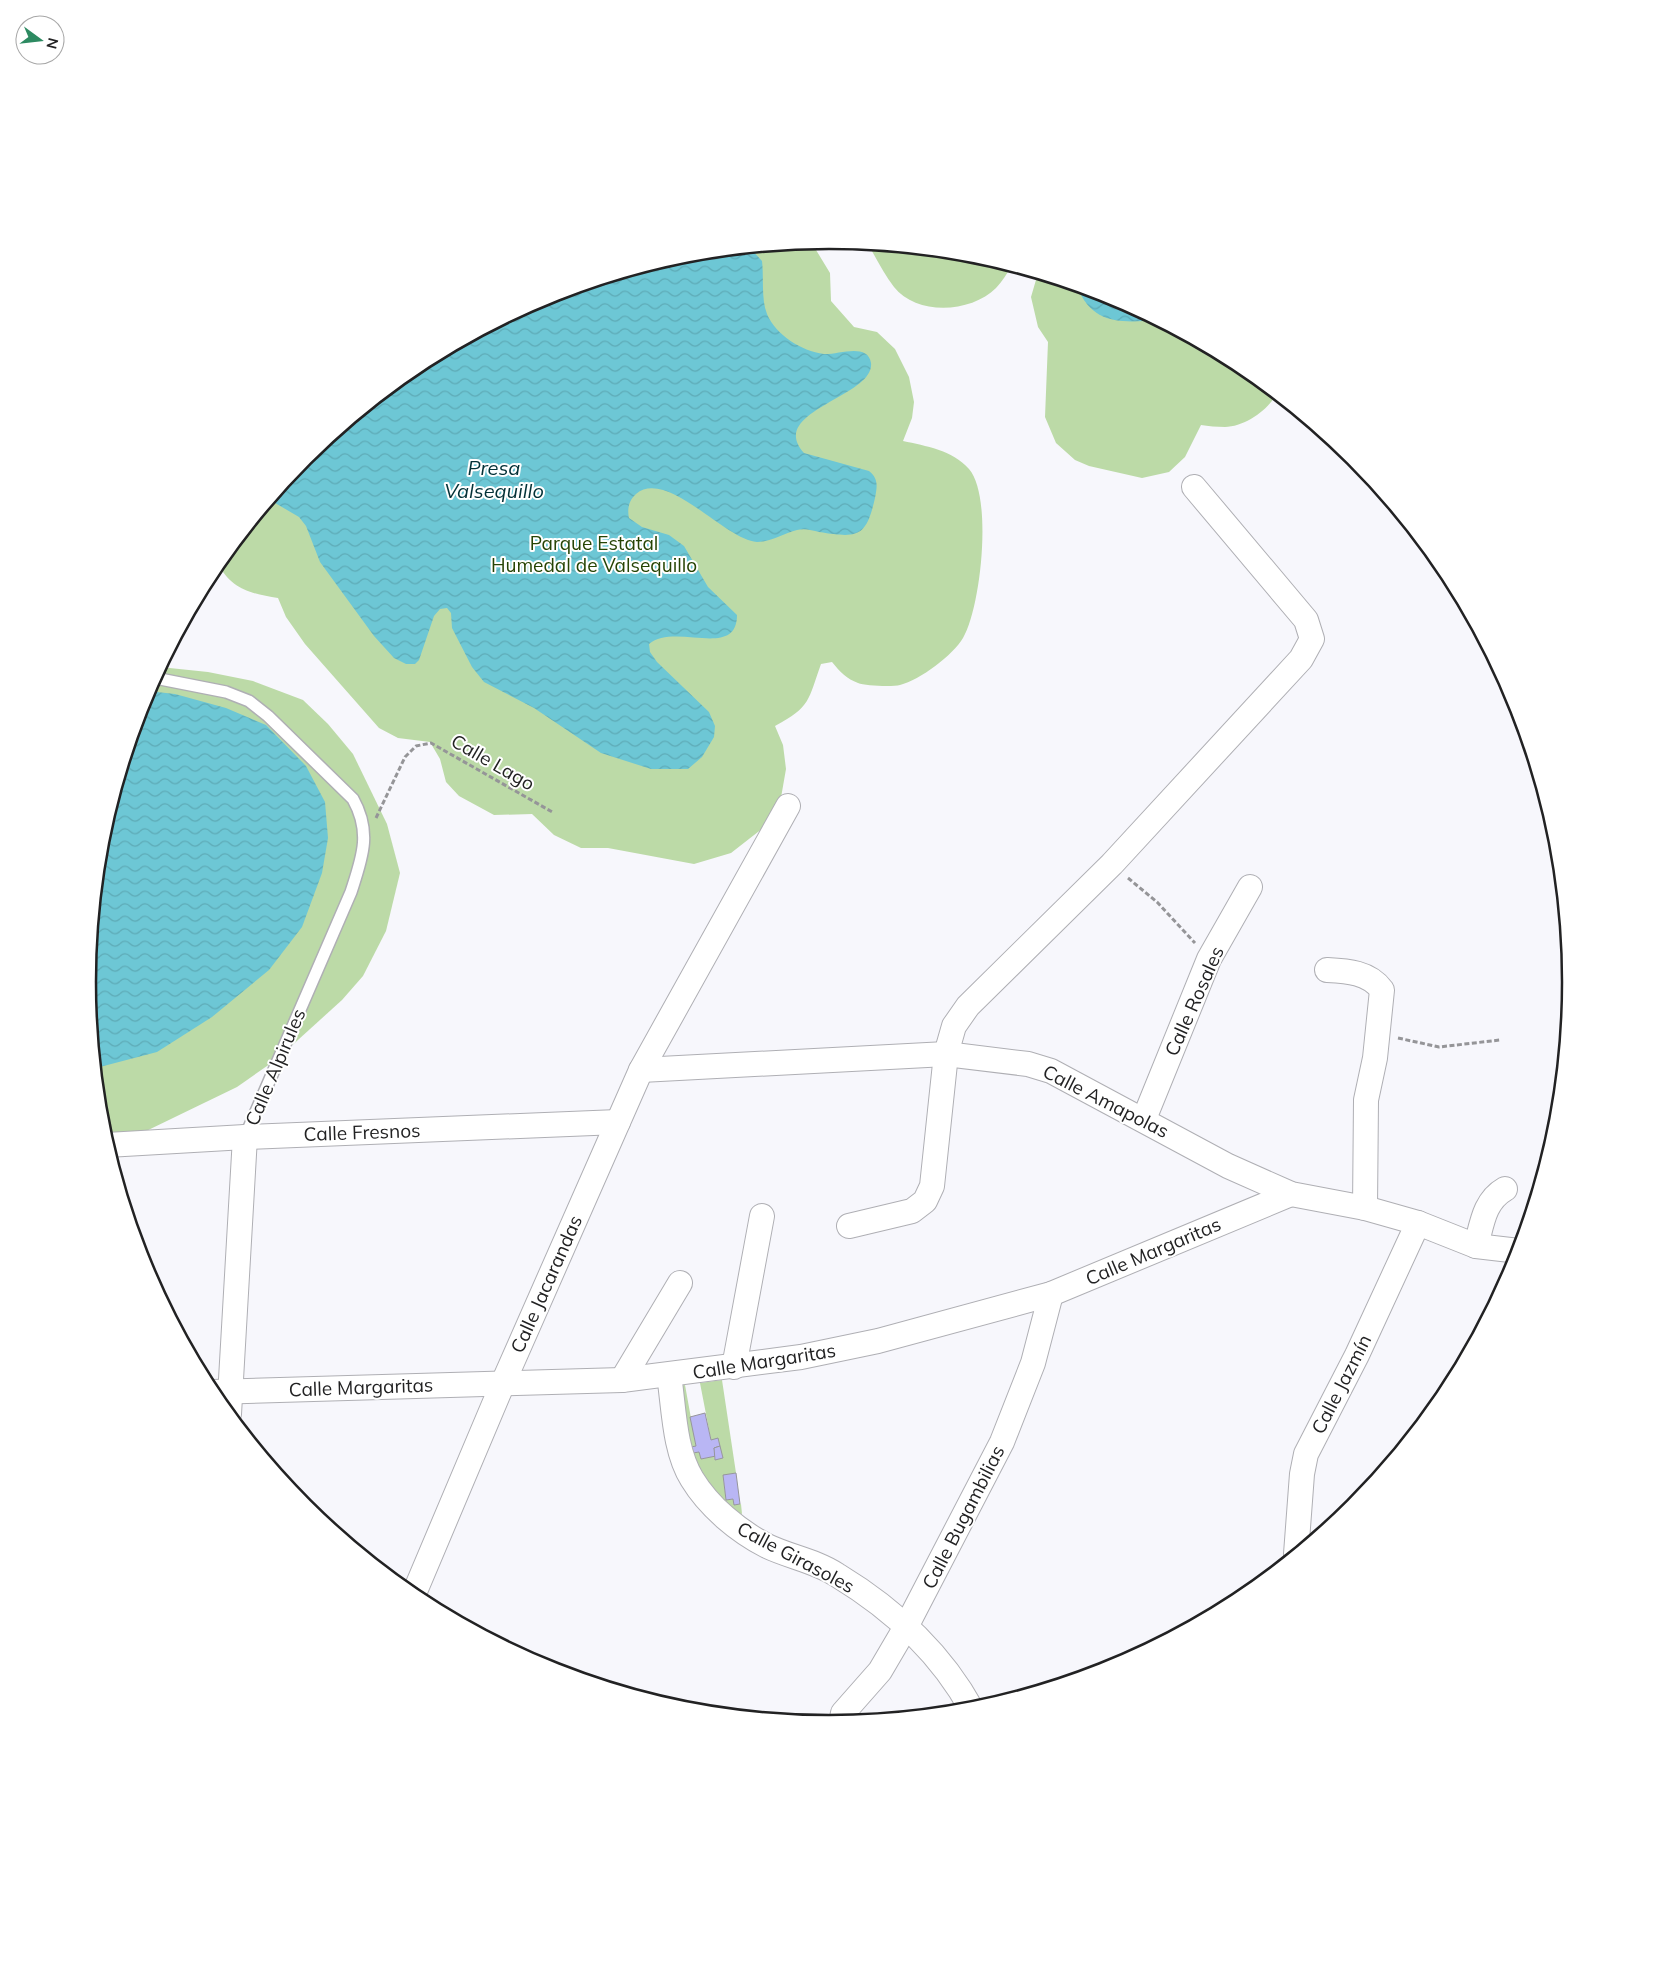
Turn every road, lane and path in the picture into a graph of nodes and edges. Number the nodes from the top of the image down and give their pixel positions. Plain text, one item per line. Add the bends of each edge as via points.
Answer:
1 (1194, 487) dead end
2 (162, 679) edge
3 (788, 806) dead end
4 (554, 813) dead end
5 (364, 842) junction
6 (1112, 864) junction
7 (1250, 887) dead end
8 (1209, 959) junction
9 (1327, 970) dead end
10 (1378, 1034) junction
11 (1500, 1040) dead end
12 (946, 1054) junction
13 (641, 1070) junction
14 (1144, 1119) junction
15 (618, 1122) junction
16 (245, 1137) junction
17 (115, 1145) edge
18 (1506, 1189) dead end
19 (1291, 1194) junction
20 (1365, 1208) junction
21 (762, 1216) dead end
22 (1418, 1223) junction
23 (849, 1226) dead end
24 (1476, 1246) junction
25 (1512, 1250) edge
26 (680, 1283) dead end
27 (1051, 1294) junction
28 (734, 1367) junction
29 (669, 1375) junction
30 (622, 1380) junction
31 (503, 1382) junction
32 (224, 1395) edge
33 (228, 1400) edge
34 (1297, 1547) edge
35 (416, 1588) edge
36 (908, 1625) junction
37 (967, 1702) edge
38 (843, 1715) edge

1 - 6 street via 1306,620 1312,639 1301,659
2 - 5 lane, Calle Alpirules via 226,692 249,701 268,716 352,800 362,815
3 - 13 street, Calle Jacarandas
4 - 5 path, Calle Lago via 431,743 416,746 405,757
5 - 16 lane, Calle Alpirules via 362,860 351,892
6 - 8 path via 1157,902
6 - 12 street via 968,1006 954,1026
7 - 8 street, Calle Rosales
8 - 14 street, Calle Rosales
9 - 10 street via 1349,971 1377,983 1382,990
10 - 11 path via 1439,1047
10 - 20 street via 1366,1100
12 - 13 street, Calle Amapolas
12 - 14 street, Calle Amapolas via 1028,1064 1051,1071
12 - 23 street via 932,1186 925,1201 912,1211
13 - 15 street, Calle Jacarandas
14 - 19 street, Calle Amapolas via 1228,1166
15 - 16 street, Calle Fresnos
15 - 31 street, Calle Jacarandas
16 - 17 street, Calle Fresnos
16 - 32 street, Calle Alpirules
18 - 24 street via 1496,1194 1487,1206
19 - 20 street, Calle Amapolas
19 - 27 street, Calle Margaritas
20 - 22 street, Calle Amapolas
21 - 28 street
22 - 24 street, Calle Amapolas
22 - 34 street, Calle Jazmín via 1357,1355 1306,1454
24 - 25 street, Calle Amapolas
26 - 30 street
27 - 28 street, Calle Margaritas via 878,1341
27 - 36 street, Calle Bugambilias via 1032,1363 1002,1442
28 - 29 street, Calle Margaritas
29 - 30 street, Calle Margaritas
29 - 36 street, Calle Girasoles via 681,1452 691,1478 712,1504 740,1530 768,1546 837,1574
30 - 31 street, Calle Margaritas
31 - 33 street, Calle Margaritas
31 - 35 street, Calle Jacarandas
36 - 37 street, Calle Girasoles via 944,1667
36 - 38 street, Calle Bugambilias via 880,1671

